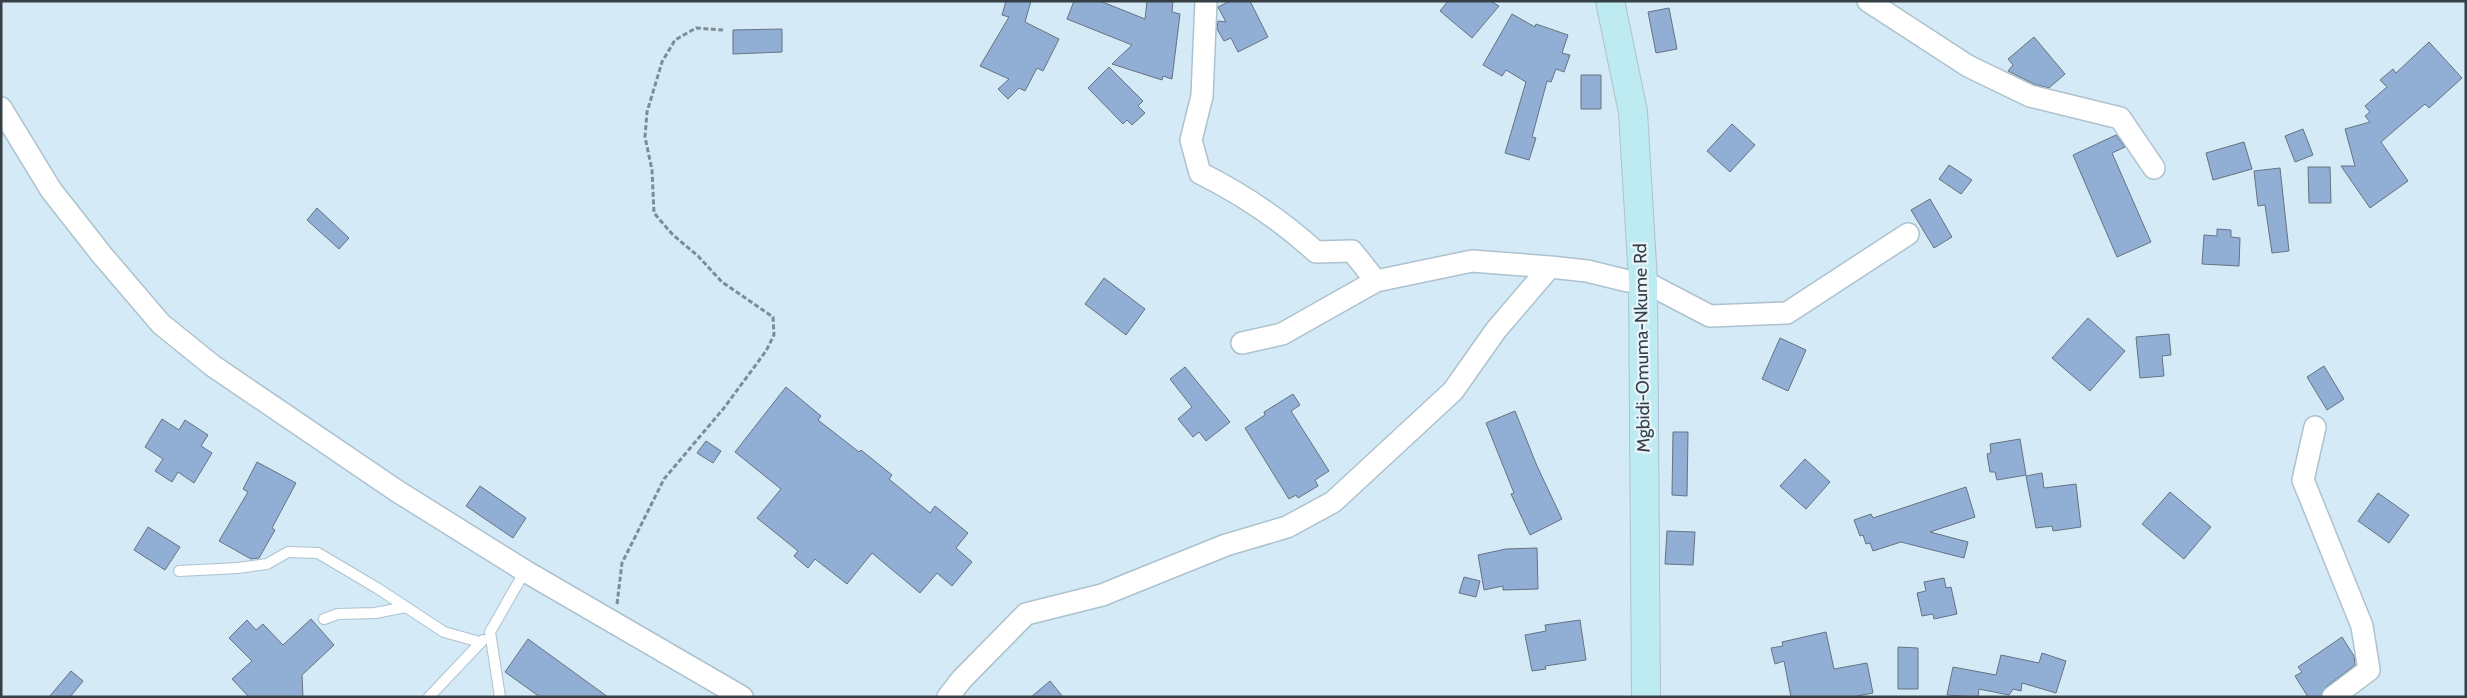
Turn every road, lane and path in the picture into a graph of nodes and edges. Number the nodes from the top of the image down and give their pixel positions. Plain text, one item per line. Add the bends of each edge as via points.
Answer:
1 (1206, 1) edge
2 (1868, 1) edge
3 (1612, 2) edge
4 (723, 30) dead end
5 (1, 108) edge
6 (2154, 168) dead end
7 (1908, 234) dead end
8 (1550, 267) junction
9 (1376, 281) junction
10 (1643, 281) junction
11 (1242, 344) dead end
12 (2316, 427) dead end
13 (179, 571) dead end
14 (525, 571) junction
15 (406, 607) junction
16 (324, 619) dead end
17 (614, 622) junction
18 (490, 632) junction
19 (480, 642) junction
20 (429, 697) edge
21 (500, 697) edge
22 (742, 697) edge
23 (948, 697) edge
24 (1646, 697) edge
25 (2333, 697) edge

1 - 9 street via 1202,96 1191,140 1200,173 1283,222 1316,252 1352,252
2 - 6 street via 1968,66 2030,96 2120,118
3 - 10 street, Mgbidi-Omuma-Nkume Rd via 1633,112
4 - 17 path via 696,28 675,40 662,62 647,112 645,137 652,170 654,213 722,282 773,317 774,335 724,408 664,479 622,563
5 - 14 street via 51,190 161,324 213,366 396,492
7 - 10 street via 1787,313 1710,316
8 - 9 street via 1472,261
8 - 10 street via 1587,271 1628,282
8 - 23 street via 1496,330 1454,391 1334,502 1287,527 1226,546 1102,595 1026,614
9 - 11 street via 1282,334
10 - 24 street, Mgbidi-Omuma-Nkume Rd
12 - 25 street via 2303,480 2362,626 2369,670
13 - 15 lane via 267,564 288,552 318,553
14 - 17 street
14 - 18 lane
15 - 16 lane via 375,613 338,614
15 - 19 lane via 444,632
17 - 22 street
18 - 19 lane
18 - 21 lane
19 - 20 lane

